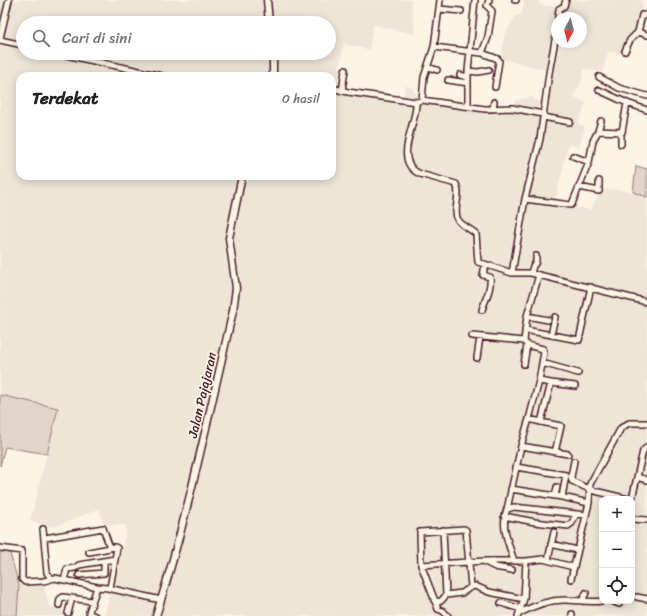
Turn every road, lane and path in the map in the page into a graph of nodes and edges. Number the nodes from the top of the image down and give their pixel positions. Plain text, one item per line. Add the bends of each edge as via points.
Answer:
1 (9, 0) edge
2 (267, 0) edge
3 (440, 0) edge
4 (489, 0) edge
5 (566, 0) edge
6 (475, 1) edge
7 (439, 9) junction
8 (461, 11) dead end
9 (559, 12) edge
10 (268, 16) edge
11 (647, 16) edge
12 (638, 32) junction
13 (647, 35) edge
14 (0, 39) edge
15 (16, 44) edge
16 (434, 47) junction
17 (554, 48) edge
18 (469, 51) junction
19 (625, 51) dead end
20 (482, 53) junction
21 (89, 60) edge
22 (274, 60) edge
23 (428, 67) junction
24 (344, 70) dead end
25 (437, 70) dead end
26 (489, 70) dead end
27 (144, 72) edge
28 (273, 72) edge
29 (468, 74) junction
30 (460, 75) dead end
31 (599, 77) dead end
32 (448, 80) dead end
33 (468, 83) junction
34 (496, 87) dead end
35 (336, 89) edge
36 (599, 90) dead end
37 (342, 91) junction
38 (647, 96) edge
39 (419, 101) junction
40 (494, 102) dead end
41 (627, 102) junction
42 (468, 106) junction
43 (493, 109) junction
44 (647, 110) edge
45 (543, 115) junction
46 (601, 121) dead end
47 (570, 122) dead end
48 (598, 130) junction
49 (621, 132) junction
50 (621, 144) dead end
51 (573, 156) dead end
52 (589, 162) junction
53 (241, 180) edge
54 (599, 181) dead end
55 (579, 186) junction
56 (525, 199) junction
57 (536, 256) dead end
58 (485, 265) junction
59 (512, 273) junction
60 (532, 274) junction
61 (539, 275) junction
62 (591, 287) junction
63 (647, 302) edge
64 (482, 310) dead end
65 (527, 316) junction
66 (556, 317) dead end
67 (548, 320) dead end
68 (525, 330) junction
69 (552, 335) junction
70 (472, 336) dead end
71 (480, 337) junction
72 (525, 343) junction
73 (478, 358) dead end
74 (524, 364) dead end
75 (542, 364) junction
76 (578, 373) dead end
77 (538, 381) junction
78 (551, 383) junction
79 (575, 386) dead end
80 (529, 419) junction
81 (541, 422) junction
82 (647, 423) edge
83 (521, 446) junction
84 (647, 447) edge
85 (555, 452) junction
86 (568, 454) dead end
87 (574, 461) dead end
88 (640, 461) junction
89 (647, 463) edge
90 (516, 467) junction
91 (637, 478) junction
92 (647, 480) edge
93 (557, 487) dead end
94 (511, 489) junction
95 (592, 490) junction
96 (555, 496) junction
97 (616, 496) edge
98 (633, 496) edge
99 (562, 497) junction
100 (589, 503) junction
101 (507, 509) junction
102 (576, 514) junction
103 (586, 515) junction
104 (504, 516) junction
105 (635, 519) edge
106 (647, 520) edge
107 (43, 529) dead end
108 (443, 530) junction
109 (554, 532) dead end
110 (45, 538) junction
111 (551, 544) junction
112 (0, 548) edge
113 (110, 548) junction
114 (577, 550) junction
115 (89, 552) dead end
116 (115, 559) junction
117 (514, 560) junction
118 (548, 560) junction
119 (104, 561) junction
120 (485, 561) junction
121 (526, 561) junction
122 (445, 563) junction
123 (468, 563) junction
124 (421, 564) junction
125 (573, 567) junction
126 (512, 570) dead end
127 (79, 575) dead end
128 (51, 578) junction
129 (571, 579) dead end
130 (64, 580) junction
131 (97, 587) junction
132 (471, 587) junction
133 (110, 588) junction
134 (586, 593) dead end
135 (446, 595) junction
136 (637, 597) dead end
137 (72, 598) junction
138 (524, 599) junction
139 (647, 599) edge
140 (161, 600) junction
141 (434, 600) junction
142 (92, 601) junction
143 (582, 601) junction
144 (599, 601) edge
145 (501, 603) dead end
146 (59, 605) dead end
147 (68, 613) dead end
148 (520, 613) edge
149 (95, 616) edge
150 (156, 616) edge
151 (448, 616) edge

1 - 14 street
2 - 10 main road
3 - 7 street
4 - 20 street via 488,6 492,11 488,37
5 - 9 street
6 - 18 street
7 - 8 street
7 - 16 street
11 - 12 street via 642,15
12 - 13 street
12 - 19 street via 630,40
14 - 15 street
16 - 18 street
16 - 23 street
17 - 45 street
18 - 20 street
18 - 29 street
20 - 34 street via 499,60
21 - 27 street
22 - 28 main road
23 - 25 street
23 - 39 street
24 - 37 street
26 - 29 street
29 - 30 street
29 - 33 street
31 - 38 street via 619,88
32 - 33 street
33 - 42 street
35 - 37 street
36 - 41 street
37 - 39 street
39 - 42 street
39 - 58 street via 406,147 409,165 415,172 456,184 458,220 476,234 477,260
40 - 43 street
41 - 44 street
41 - 49 street
42 - 43 street
43 - 45 street via 512,108
45 - 47 street
45 - 56 street via 540,139
46 - 48 street
48 - 49 street
48 - 52 street
49 - 50 street
51 - 52 street
52 - 55 street
53 - 140 main road, Jalan Pajajaran via 229,238 236,288 233,311 186,512
54 - 55 street via 599,191
55 - 56 street via 571,205
56 - 59 street
57 - 60 street
58 - 59 street
58 - 64 street via 483,275 490,277 490,289
59 - 60 street
60 - 61 street
61 - 62 street
61 - 65 street
62 - 63 street
62 - 69 street via 579,340
65 - 67 street
65 - 68 street
66 - 69 street
68 - 69 street
68 - 72 street
70 - 71 street
71 - 72 street
71 - 73 street
72 - 74 street
72 - 75 street via 543,349
75 - 76 street
75 - 77 street
77 - 78 street
77 - 80 street
78 - 79 street
78 - 81 street
80 - 81 street
80 - 83 street
81 - 85 street via 561,426
82 - 95 street via 630,423 622,428 590,482
83 - 85 street
83 - 90 street
84 - 88 street
85 - 86 street
87 - 95 street via 571,480
88 - 89 street
88 - 91 street
90 - 94 street
90 - 99 street via 566,475
91 - 92 street
91 - 98 street
93 - 96 street
94 - 96 street
94 - 101 street
95 - 97 street
95 - 100 street
96 - 99 street
99 - 100 street
100 - 103 street
101 - 102 street via 514,507
101 - 104 street
102 - 103 street
102 - 104 street via 568,526
103 - 114 street
104 - 117 street via 504,530
105 - 106 street
107 - 110 street
108 - 122 street
108 - 123 street via 466,530
108 - 124 street via 420,532
109 - 111 street
110 - 113 street via 102,528
110 - 128 street via 47,573
111 - 114 street
111 - 118 street
112 - 128 street via 22,551 24,582
113 - 115 street
113 - 116 street via 116,548
114 - 125 street
116 - 119 street
116 - 133 street
117 - 120 street
117 - 121 street
118 - 121 street
118 - 125 street
119 - 127 street via 104,573
119 - 130 street via 67,569
120 - 123 street
120 - 126 street via 495,567
121 - 138 street
122 - 123 street
122 - 124 street
122 - 135 street
123 - 132 street
124 - 141 street
125 - 129 street
128 - 130 street
130 - 131 street
131 - 133 street
131 - 142 street
132 - 135 street via 462,593
132 - 138 street
133 - 140 street
134 - 143 street
135 - 141 street via 438,602
136 - 139 street
137 - 142 street
137 - 146 street via 61,598
137 - 147 street
138 - 148 street
140 - 150 main road, Jalan Pajajaran
141 - 151 street via 438,609
142 - 149 street via 89,613
143 - 144 street
143 - 148 street via 563,600 533,606
145 - 148 street

